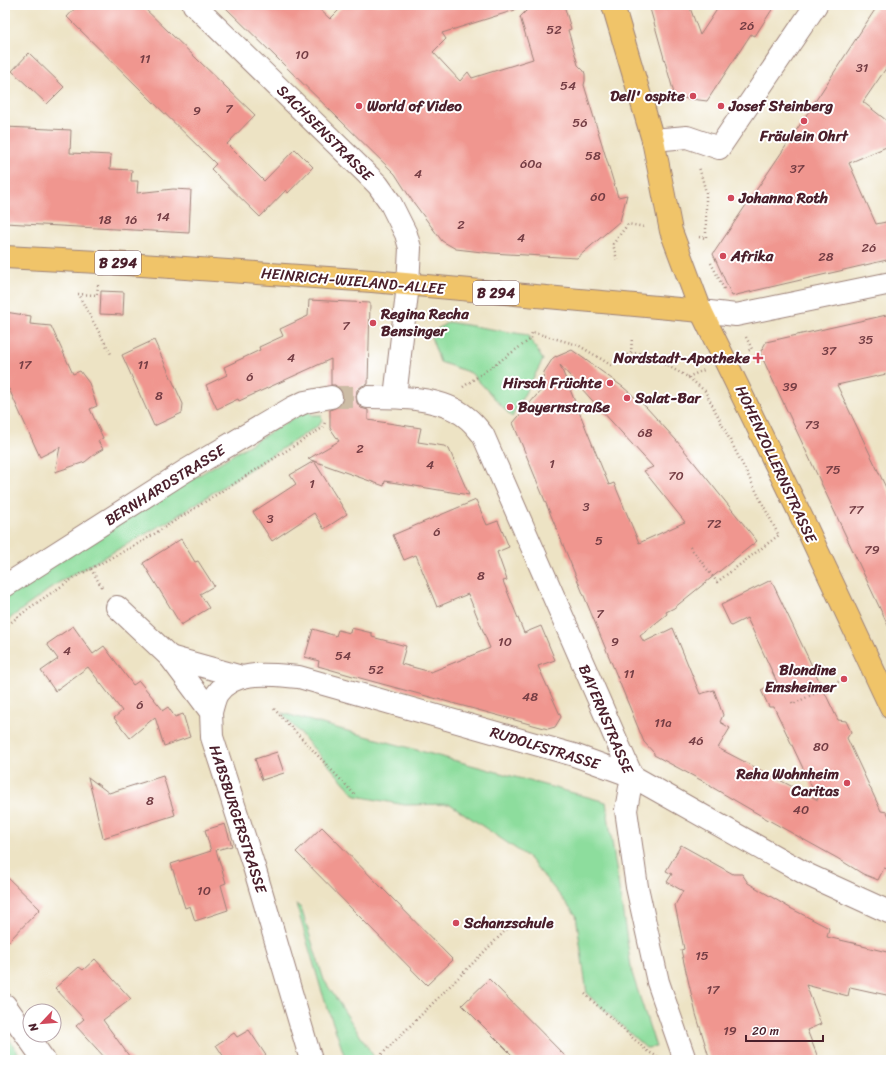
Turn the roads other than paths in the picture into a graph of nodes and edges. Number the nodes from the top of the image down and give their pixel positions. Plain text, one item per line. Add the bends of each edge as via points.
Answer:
1 (194, 5) edge
2 (613, 5) edge
3 (816, 5) edge
4 (653, 140) junction
5 (5, 257) edge
6 (891, 284) edge
7 (408, 285) junction
8 (701, 311) junction
9 (330, 397) tunnel mouth
10 (368, 397) tunnel mouth
11 (395, 397) junction
12 (5, 586) edge
13 (117, 607) dead end
14 (170, 657) junction
15 (242, 677) junction
16 (888, 695) edge
17 (211, 712) junction
18 (632, 776) junction
19 (891, 913) edge
20 (5, 1005) edge
21 (44, 1060) edge
22 (311, 1060) edge
23 (685, 1060) edge

1 - 7 street, SACHSENSTRASSE via 378,186 390,202 406,234 410,248
2 - 4 main road, HOHENZOLLERNSTRASSE
3 - 4 street via 719,148 687,137
4 - 8 main road, HOHENZOLLERNSTRASSE via 671,231
5 - 7 main road, HEINRICH-WIELAND-ALLEE / B 294
6 - 8 street via 736,315
7 - 8 main road, HEINRICH-WIELAND-ALLEE / B 294
7 - 11 street
8 - 16 main road, HOHENZOLLERNSTRASSE
9 - 12 street, BERNHARDSTRASSE via 305,402 292,408 179,475
10 - 11 street
11 - 18 street, BAYERNSTRASSE via 442,403 466,416 483,436
13 - 14 street
14 - 15 street, RUDOLFSTRASSE
14 - 17 street
15 - 17 street, RUDOLFSTRASSE via 228,684 217,694
15 - 18 street, RUDOLFSTRASSE via 265,674 299,677 574,755
17 - 22 street, HABSBURGERSTRASSE via 212,737 254,867
18 - 19 street, RUDOLFSTRASSE via 808,875
18 - 23 street, BAYERNSTRASSE via 626,810 637,888 658,982
20 - 21 street

